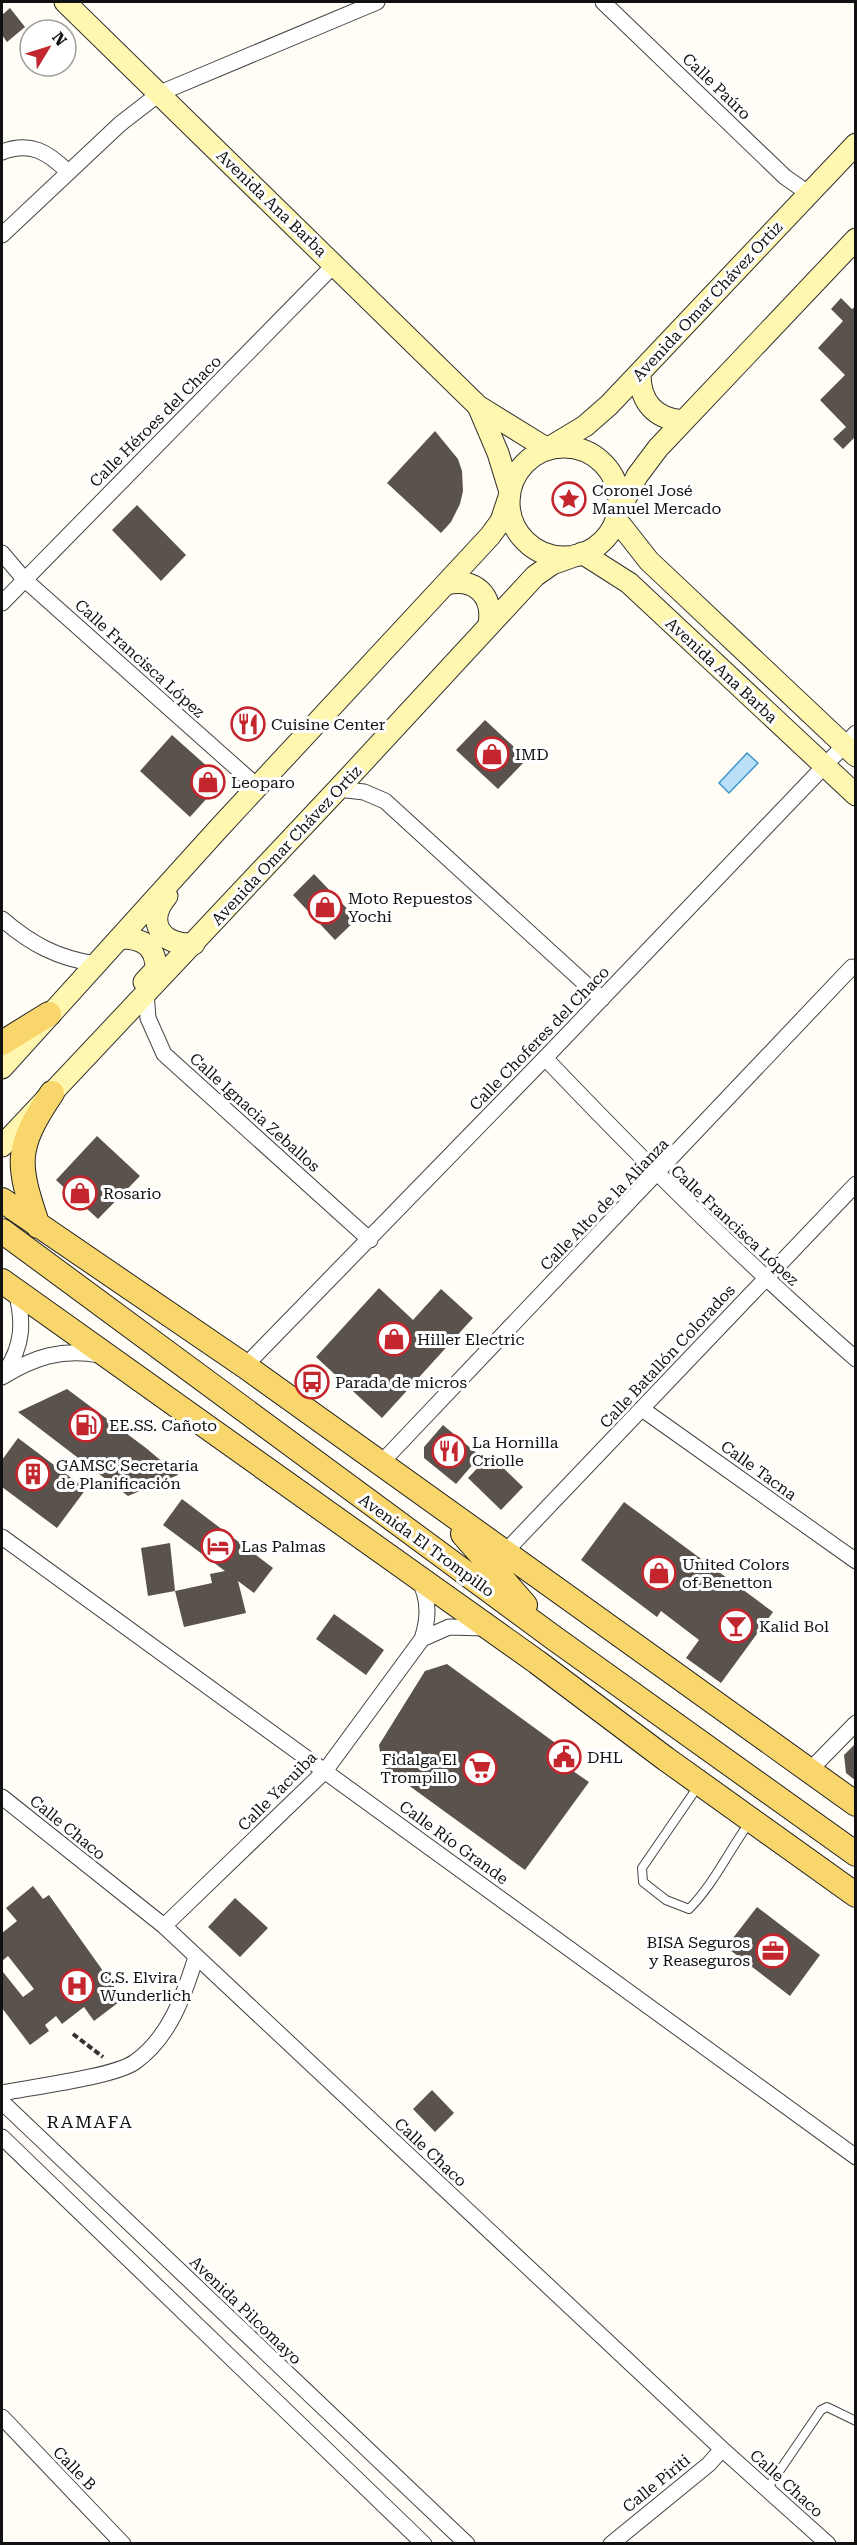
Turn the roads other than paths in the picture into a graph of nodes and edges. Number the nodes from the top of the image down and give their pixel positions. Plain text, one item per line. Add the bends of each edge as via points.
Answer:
1 (65, 2) edge
2 (376, 2) edge
3 (603, 2) edge
4 (160, 93) junction
5 (855, 144) edge
6 (2, 152) edge
7 (68, 172) junction
8 (808, 193) junction
9 (2, 235) edge
10 (855, 239) edge
11 (335, 264) junction
12 (640, 374) junction
13 (478, 406) junction
14 (683, 421) junction
15 (548, 448) junction
16 (510, 495) junction
17 (617, 517) junction
18 (2, 553) edge
19 (579, 554) junction
20 (24, 579) junction
21 (446, 584) junction
22 (2, 603) edge
23 (489, 624) junction
24 (852, 745) edge
25 (824, 766) junction
26 (258, 788) junction
27 (338, 789) junction
28 (855, 795) edge
29 (220, 827) junction
30 (2, 919) edge
31 (121, 938) junction
32 (194, 944) junction
33 (96, 964) junction
34 (852, 967) dead end
35 (146, 993) junction
36 (602, 999) junction
37 (49, 1014) junction
38 (2, 1043) edge
39 (96, 1047) junction
40 (545, 1058) junction
41 (2, 1068) edge
42 (52, 1093) junction
43 (2, 1146) edge
44 (657, 1176) junction
45 (855, 1184) edge
46 (2, 1200) edge
47 (38, 1226) junction
48 (2, 1231) edge
49 (370, 1240) junction
50 (764, 1279) junction
51 (9, 1287) edge
52 (108, 1356) junction
53 (855, 1359) edge
54 (245, 1366) junction
55 (2, 1377) edge
56 (642, 1409) junction
57 (381, 1463) junction
58 (437, 1505) junction
59 (2, 1537) edge
60 (505, 1552) junction
61 (855, 1561) edge
62 (414, 1574) junction
63 (490, 1629) junction
64 (554, 1638) junction
65 (422, 1639) junction
66 (855, 1723) edge
67 (810, 1770) junction
68 (325, 1771) junction
69 (700, 1783) junction
70 (2, 1797) edge
71 (855, 1803) edge
72 (751, 1820) junction
73 (855, 1854) edge
74 (855, 1895) edge
75 (164, 1926) junction
76 (196, 1957) junction
77 (2, 2093) edge
78 (2, 2102) edge
79 (2, 2137) edge
80 (855, 2157) edge
81 (2, 2417) edge
82 (855, 2421) edge
83 (722, 2449) junction
84 (767, 2489) junction
85 (123, 2544) edge
86 (424, 2544) edge
87 (467, 2544) edge
88 (611, 2544) edge
89 (828, 2544) edge

1 - 4 main road, Avenida Ana Barba
2 - 4 street
3 - 8 street, Calle Paúro via 785,177
4 - 7 street
4 - 11 main road, Avenida Ana Barba
5 - 8 main road, Avenida Omar Chávez Ortiz
6 - 7 street via 15,147 39,149
7 - 9 street
8 - 12 main road, Avenida Omar Chávez Ortiz
10 - 14 main road
11 - 13 main road, Avenida Ana Barba
11 - 20 street, Calle Héroes del Chaco
12 - 14 main road via 650,408 671,420
12 - 15 main road, Avenida Omar Chávez Ortiz via 585,426
13 - 15 main road, Avenida Ana Barba via 517,433
13 - 16 main road, Avenida Ana Barba
14 - 17 main road via 637,476
15 - 16 main road via 523,466
15 - 17 main road via 569,447 587,452 603,463 616,487
16 - 19 main road via 510,514 528,544 560,557
16 - 21 main road via 490,536
17 - 19 main road via 603,540
17 - 24 main road, Avenida Ana Barba via 649,561
18 - 20 street, Calle Francisca López
19 - 23 main road, Avenida Omar Chávez Ortiz via 552,564 535,576
19 - 25 main road, Avenida Ana Barba via 629,583
20 - 22 street, Calle Héroes del Chaco
20 - 26 street, Calle Francisca López
21 - 23 main road via 467,582 485,594 491,614
21 - 26 main road
23 - 27 main road, Avenida Omar Chávez Ortiz
24 - 25 street, Calle Choferes del Chaco
25 - 28 main road, Avenida Ana Barba
25 - 36 street, Calle Choferes del Chaco
26 - 29 main road
27 - 32 main road, Avenida Omar Chávez Ortiz
27 - 36 street via 364,792 385,801
29 - 31 main road
29 - 32 main road via 202,856 157,907 156,920 161,931 181,945
30 - 33 street via 46,951
31 - 33 main road
31 - 39 main road via 136,938 148,945 156,957 156,969 103,1028
32 - 35 main road, Avenida Omar Chávez Ortiz
33 - 37 main road
34 - 44 street, Calle Alto de la Alianza
35 - 39 main road, Avenida Omar Chávez Ortiz
35 - 49 street, Calle Ignacia Zeballos via 148,1018 164,1054
36 - 40 street, Calle Choferes del Chaco
37 - 38 main road
37 - 41 main road
39 - 42 main road, Avenida Omar Chávez Ortiz
40 - 44 street, Calle Francisca López
40 - 49 street, Calle Choferes del Chaco
42 - 43 main road, Avenida Omar Chávez Ortiz
42 - 47 main road via 33,1121 24,1143 21,1166
44 - 50 street, Calle Francisca López
44 - 57 street, Calle Alto de la Alianza
45 - 50 street, Calle Batallón Colorados
46 - 47 main road
47 - 54 main road
48 - 64 main road, Avenida El Trompillo
49 - 54 street, Calle Choferes del Chaco
50 - 53 street, Calle Francisca López
50 - 56 street, Calle Batallón Colorados
51 - 52 main road, Avenida El Trompillo
51 - 55 street via 21,1314 21,1337 14,1359
52 - 55 street via 80,1351 52,1353 25,1362
52 - 62 main road, Avenida El Trompillo
54 - 57 main road
56 - 60 street, Calle Batallón Colorados
56 - 61 street, Calle Tacna
57 - 58 main road
58 - 60 main road
58 - 64 main road
59 - 68 street, Calle Río Grande
60 - 67 main road
62 - 63 main road, Avenida El Trompillo
62 - 65 street, Calle Yacuiba via 427,1606
63 - 65 street via 449,1627
63 - 69 main road, Avenida El Trompillo
64 - 73 main road, Avenida El Trompillo
65 - 68 street, Calle Yacuiba
66 - 67 street
67 - 71 main road
68 - 75 street, Calle Yacuiba
68 - 80 street, Calle Río Grande
69 - 72 main road, Avenida El Trompillo
69 - 72 lane via 642,1868 643,1882 666,1900 689,1909 704,1893
70 - 75 street, Calle Chaco
72 - 74 main road, Avenida El Trompillo
75 - 76 street, Calle Chaco
76 - 77 street via 172,2020 134,2063
76 - 83 street, Calle Chaco
78 - 87 street, Avenida Pilcomayo
79 - 86 street
81 - 85 street, Calle B
82 - 84 lane via 827,2407 821,2410
83 - 84 street, Calle Chaco
83 - 88 street, Calle Piriti
84 - 89 street, Calle Chaco

